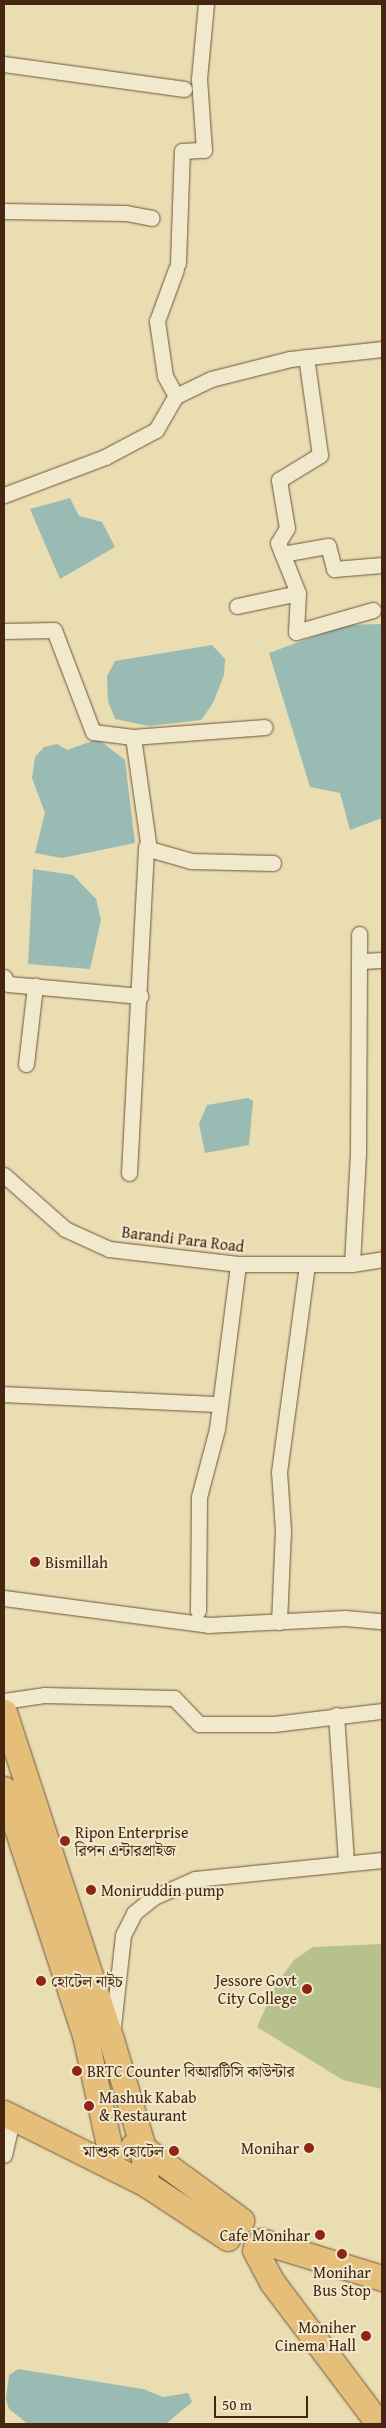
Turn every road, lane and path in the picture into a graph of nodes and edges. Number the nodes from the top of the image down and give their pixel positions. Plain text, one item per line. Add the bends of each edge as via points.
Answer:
1 (206, 4) edge
2 (4, 64) edge
3 (184, 89) dead end
4 (4, 210) edge
5 (152, 218) dead end
6 (382, 349) edge
7 (306, 357) junction
8 (176, 396) junction
9 (4, 495) edge
10 (282, 554) junction
11 (382, 565) edge
12 (298, 593) junction
13 (237, 606) dead end
14 (373, 610) dead end
15 (4, 631) edge
16 (265, 727) dead end
17 (133, 737) junction
18 (146, 846) junction
19 (273, 863) dead end
20 (359, 934) dead end
21 (382, 960) edge
22 (361, 961) junction
23 (4, 977) edge
24 (35, 986) junction
25 (140, 996) junction
26 (26, 1064) dead end
27 (129, 1173) dead end
28 (4, 1175) edge
29 (382, 1260) edge
30 (238, 1264) junction
31 (307, 1264) junction
32 (352, 1264) junction
33 (4, 1394) edge
34 (219, 1404) junction
35 (4, 1598) edge
36 (198, 1611) dead end
37 (382, 1621) edge
38 (279, 1622) junction
39 (4, 1701) edge
40 (4, 1712) edge
41 (382, 1712) edge
42 (336, 1715) junction
43 (4, 1789) edge
44 (382, 1860) edge
45 (346, 1863) junction
46 (110, 2039) junction
47 (8, 2115) edge
48 (54, 2138) junction
49 (111, 2142) junction
50 (143, 2148) junction
51 (4, 2155) edge
52 (114, 2168) junction
53 (146, 2184) junction
54 (245, 2240) junction
55 (382, 2278) edge
56 (358, 2424) edge
57 (379, 2424) edge

1 - 8 street via 199,79 204,150 182,151 177,266 157,321 165,376
2 - 3 street
4 - 5 street
6 - 7 street
7 - 8 street via 210,379
7 - 10 street via 320,455 280,480 287,528 278,543
8 - 9 street via 156,430 105,457
10 - 11 street via 328,546 334,569
10 - 12 street
12 - 13 street
12 - 14 street via 296,632
15 - 17 street via 54,630 90,730
16 - 17 street
17 - 18 street
18 - 19 street via 191,861
18 - 25 street
20 - 22 street
21 - 22 street
22 - 32 street
23 - 24 street via 8,984
24 - 25 street
24 - 26 street
25 - 27 street
28 - 30 street, Barandi Para Road via 65,1229 86,1241 109,1248
29 - 32 street, Barandi Para Road
30 - 31 street, Barandi Para Road
30 - 34 street
31 - 32 street, Barandi Para Road
31 - 38 street via 279,1472 282,1530
33 - 34 street
34 - 36 street via 199,1497
35 - 38 street via 208,1625
37 - 38 street
39 - 42 street via 44,1694 174,1698 200,1724 274,1724
40 - 46 highway
41 - 42 street
42 - 45 street
43 - 49 highway via 85,2036
44 - 45 street
45 - 46 street via 195,1879 154,1897 134,1914 123,1935 116,2023
46 - 50 highway
47 - 48 highway
47 - 51 street
48 - 49 highway
48 - 52 highway
49 - 50 highway
49 - 52 highway
50 - 53 highway
50 - 54 highway
52 - 53 highway
53 - 54 highway
54 - 55 highway
54 - 56 highway
54 - 57 highway via 272,2282

